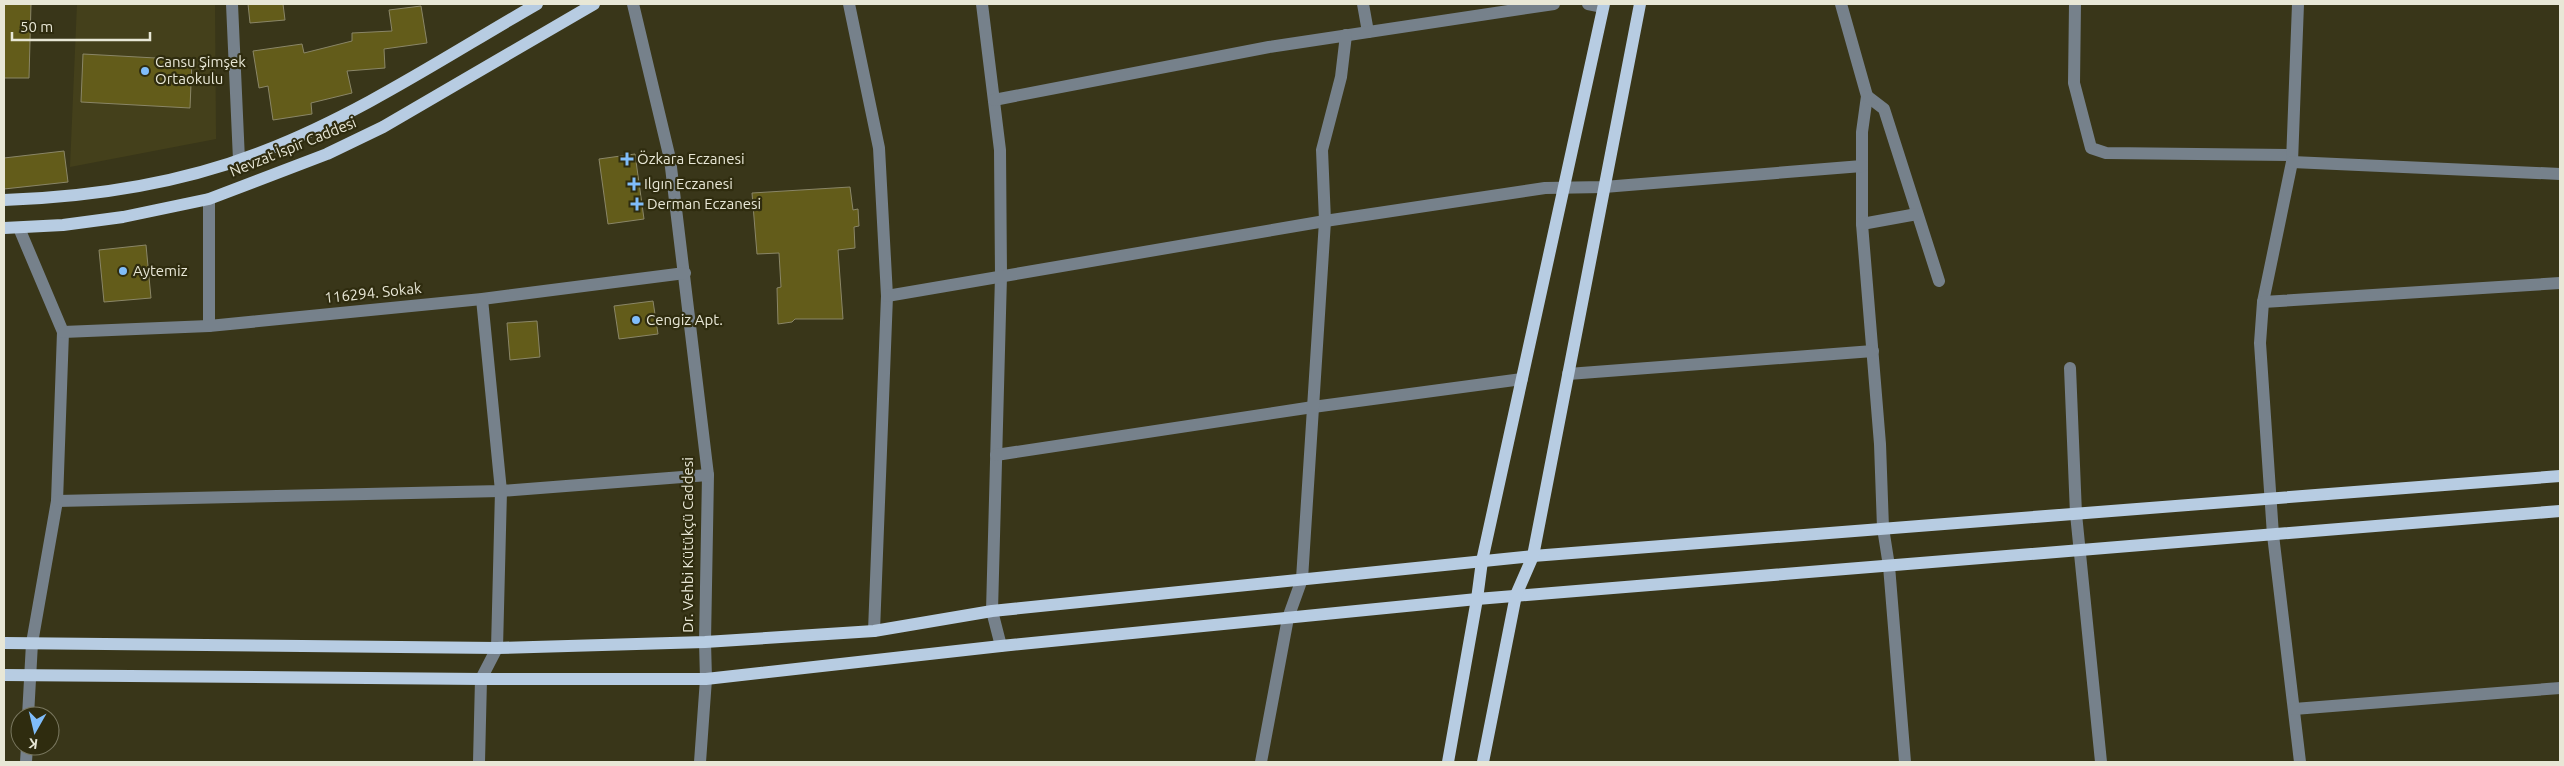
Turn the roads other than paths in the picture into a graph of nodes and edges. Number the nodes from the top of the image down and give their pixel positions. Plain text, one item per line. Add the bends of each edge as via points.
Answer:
1 (232, 4) edge
2 (537, 4) edge
3 (594, 4) edge
4 (633, 4) edge
5 (849, 4) edge
6 (982, 4) edge
7 (1363, 4) edge
8 (1554, 4) edge
9 (1588, 4) edge
10 (1640, 4) edge
11 (1840, 4) edge
12 (2075, 4) edge
13 (2298, 4) edge
14 (1604, 5) edge
15 (1368, 32) junction
16 (1346, 35) junction
17 (1867, 96) junction
18 (994, 100) junction
19 (2292, 158) junction
20 (239, 160) junction
21 (1862, 166) junction
22 (2560, 174) edge
23 (1564, 187) junction
24 (1604, 187) junction
25 (209, 199) junction
26 (4, 200) edge
27 (1917, 214) junction
28 (1325, 221) junction
29 (1862, 224) junction
30 (4, 228) edge
31 (19, 228) junction
32 (685, 273) junction
33 (1001, 276) junction
34 (1939, 281) dead end
35 (2560, 283) edge
36 (887, 296) junction
37 (482, 298) junction
38 (2263, 302) junction
39 (209, 326) junction
40 (64, 332) junction
41 (1873, 351) junction
42 (2070, 368) dead end
43 (1568, 374) junction
44 (1522, 379) junction
45 (1313, 407) junction
46 (996, 455) junction
47 (708, 475) junction
48 (2560, 476) edge
49 (501, 491) junction
50 (2272, 498) junction
51 (57, 501) junction
52 (2560, 511) edge
53 (2076, 514) junction
54 (1883, 528) junction
55 (2273, 534) junction
56 (2080, 550) junction
57 (1533, 556) junction
58 (1482, 561) junction
59 (1889, 566) junction
60 (1302, 579) junction
61 (1516, 595) junction
62 (1478, 598) junction
63 (992, 611) junction
64 (1288, 618) junction
65 (874, 631) junction
66 (705, 642) junction
67 (4, 643) edge
68 (32, 643) junction
69 (1001, 646) junction
70 (497, 648) junction
71 (4, 675) edge
72 (30, 675) junction
73 (706, 679) junction
74 (482, 680) junction
75 (2560, 688) edge
76 (28, 706) edge
77 (2294, 709) junction
78 (479, 762) edge
79 (700, 762) edge
80 (1261, 762) edge
81 (1448, 762) edge
82 (1482, 762) edge
83 (1905, 762) edge
84 (2101, 762) edge
85 (2300, 762) edge

1 - 20 street
2 - 20 main road, Nevzat İspir Caddesi via 346,114
3 - 25 main road, Nevzat İspir Caddesi via 383,127 326,154
4 - 32 street, Dr. Vehbi Kütükçü Caddesi via 670,159
5 - 36 street via 879,148
6 - 18 street
7 - 15 street
8 - 15 street
9 - 14 street
10 - 24 main road
11 - 17 street
12 - 19 street via 2074,82 2091,148 2106,154
13 - 19 street
14 - 23 main road
15 - 16 street
16 - 18 street
16 - 28 street via 1341,77 1322,150
17 - 21 street
17 - 27 street via 1884,109
18 - 33 street via 1000,150
19 - 22 street
19 - 38 street
20 - 26 main road, Nevzat İspir Caddesi via 181,177 114,189 61,197
21 - 24 street
21 - 29 street
23 - 24 street
23 - 28 street
23 - 44 main road
24 - 43 main road
25 - 31 main road, Nevzat İspir Caddesi via 123,217
25 - 39 street
27 - 29 street
27 - 34 street
28 - 33 street
28 - 45 street
29 - 41 street
30 - 31 main road, Nevzat İspir Caddesi
31 - 40 street
32 - 37 street, 116294. Sokak
32 - 47 street, Dr. Vehbi Kütükçü Caddesi
33 - 36 street
33 - 46 street
35 - 38 street
36 - 65 street
37 - 39 street, 116294. Sokak
37 - 49 street
38 - 50 street via 2260,343
39 - 40 street, 116294. Sokak
40 - 51 street
41 - 43 street
41 - 54 street
42 - 53 street
43 - 57 main road
44 - 45 street
44 - 58 main road
45 - 46 street
45 - 60 street
46 - 63 street
47 - 49 street
47 - 66 street, Dr. Vehbi Kütükçü Caddesi
48 - 50 main road
49 - 51 street
49 - 70 street
50 - 53 main road
50 - 55 street
51 - 68 street
52 - 55 main road
53 - 54 main road
53 - 56 street
54 - 57 main road
54 - 59 street
55 - 56 main road
55 - 77 street
56 - 59 main road
56 - 84 street
57 - 58 main road
57 - 61 main road
58 - 60 main road
58 - 62 main road
59 - 61 main road
59 - 83 street
60 - 63 main road
60 - 64 street
61 - 62 main road
61 - 82 main road
62 - 64 main road
62 - 81 main road
63 - 65 main road
63 - 69 street
64 - 69 main road
64 - 80 street
65 - 66 main road
66 - 70 main road
66 - 73 street, Dr. Vehbi Kütükçü Caddesi
67 - 68 main road
68 - 70 main road
68 - 72 street
69 - 73 main road
70 - 74 street
71 - 72 main road
72 - 74 main road
72 - 76 street
73 - 74 main road
73 - 79 street, Dr. Vehbi Kütükçü Caddesi
74 - 78 street
75 - 77 street
77 - 85 street

